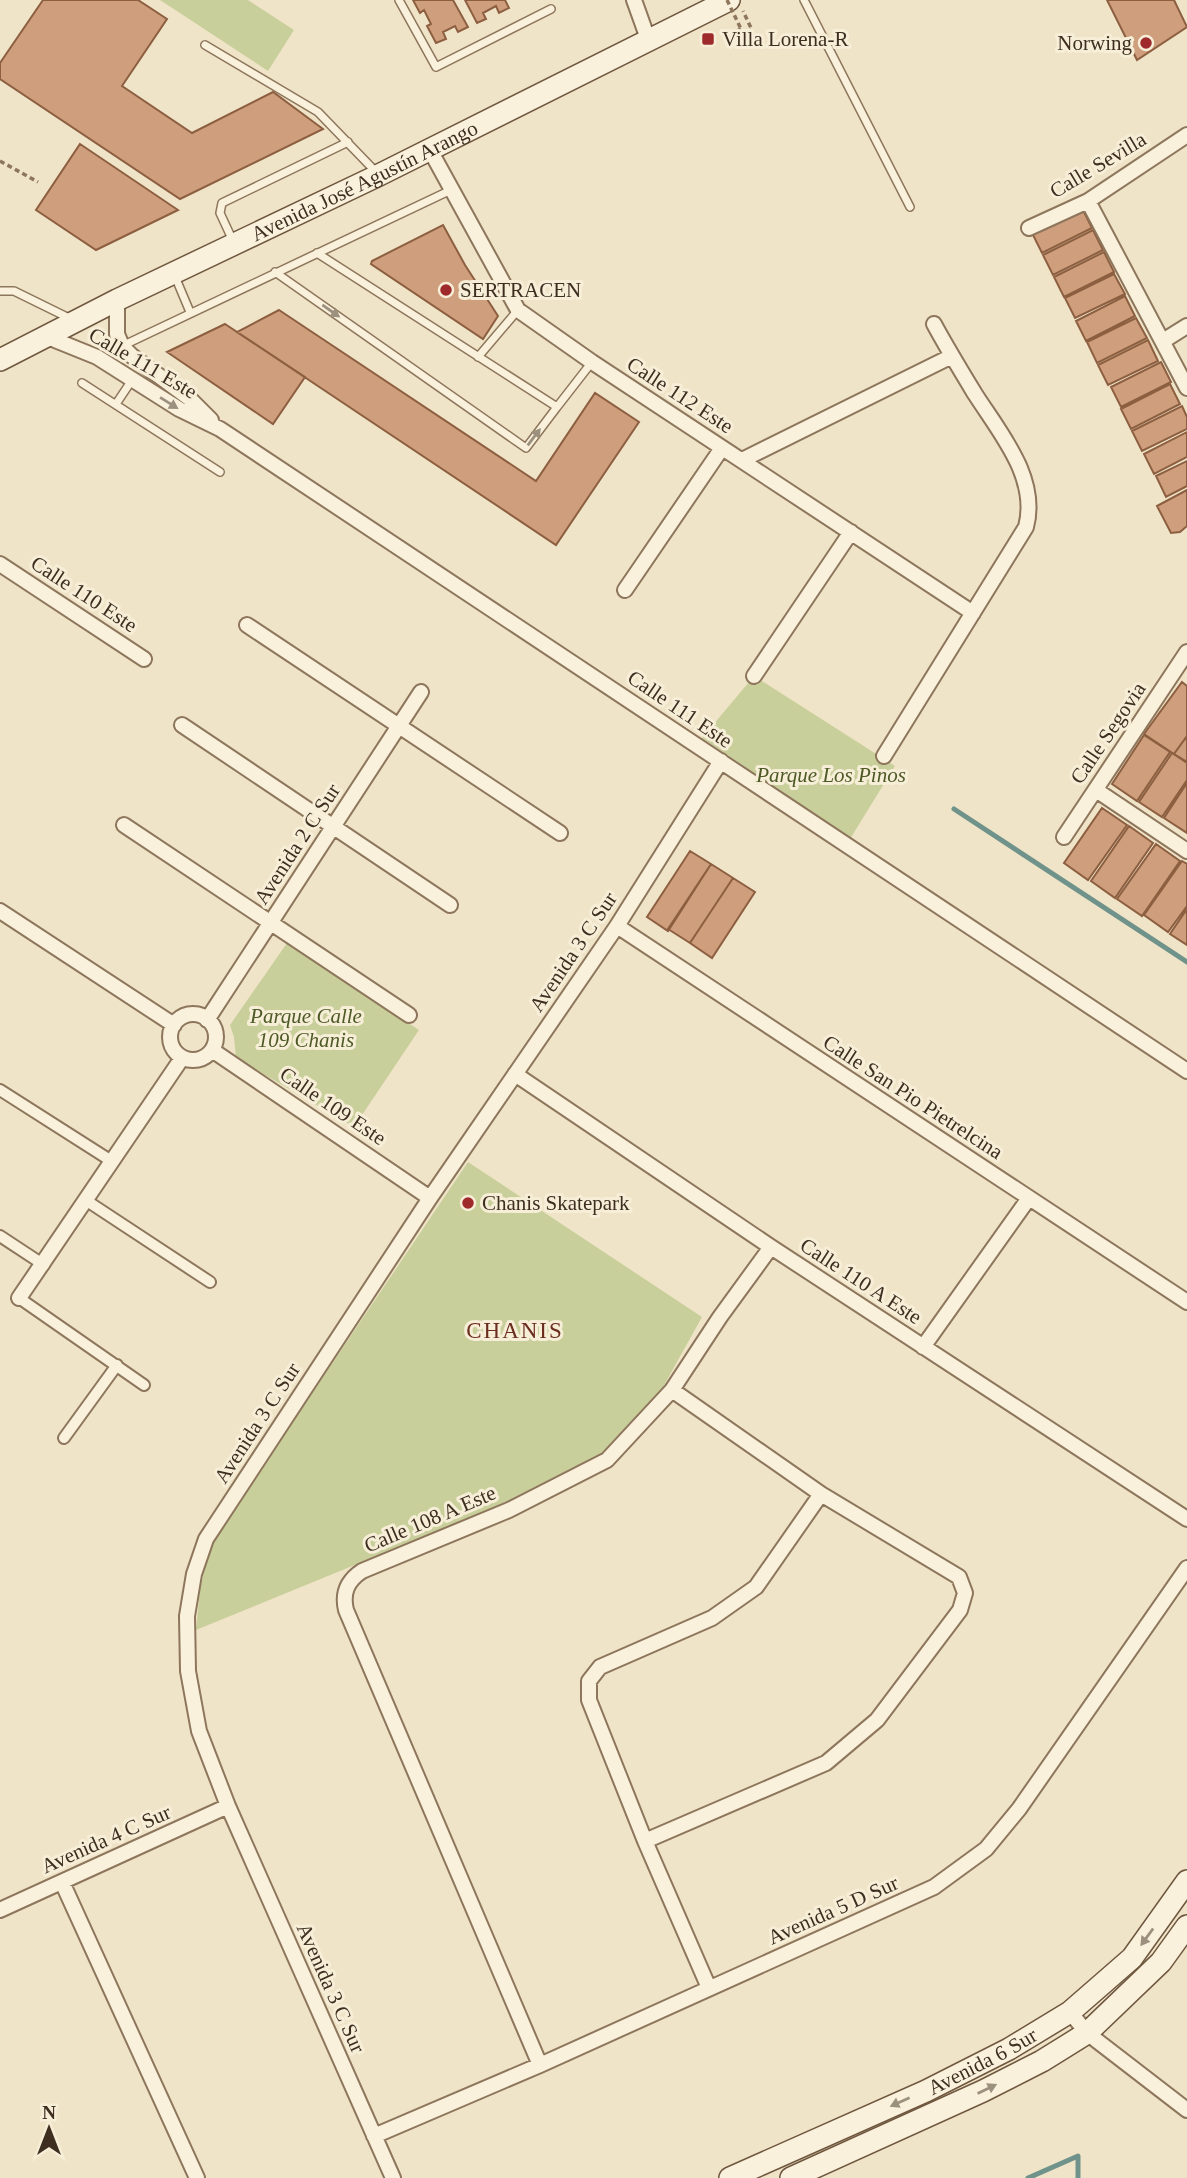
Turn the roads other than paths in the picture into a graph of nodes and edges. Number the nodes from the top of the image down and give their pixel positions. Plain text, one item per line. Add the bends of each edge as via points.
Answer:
1 (399, 0) edge
2 (634, 0) edge
3 (804, 0) edge
4 (733, 3) edge
5 (551, 9) dead end
6 (648, 39) junction
7 (205, 45) dead end
8 (1187, 135) edge
9 (348, 142) junction
10 (430, 150) junction
11 (379, 176) junction
12 (451, 190) junction
13 (1088, 201) junction
14 (910, 207) dead end
15 (1029, 228) dead end
16 (235, 243) junction
17 (317, 253) junction
18 (275, 272) junction
19 (173, 273) junction
20 (0, 291) edge
21 (117, 300) junction
22 (518, 310) junction
23 (190, 312) junction
24 (75, 321) junction
25 (934, 324) dead end
26 (1187, 326) edge
27 (45, 337) junction
28 (1163, 341) junction
29 (122, 346) junction
30 (952, 356) junction
31 (478, 357) junction
32 (0, 360) edge
33 (592, 362) junction
34 (132, 380) junction
35 (82, 383) dead end
36 (1187, 388) edge
37 (116, 404) junction
38 (557, 407) junction
39 (220, 429) junction
40 (722, 448) junction
41 (742, 460) junction
42 (220, 472) dead end
43 (851, 532) junction
44 (0, 564) edge
45 (625, 590) dead end
46 (973, 613) junction
47 (247, 625) dead end
48 (1187, 652) edge
49 (144, 659) dead end
50 (1183, 668) edge
51 (754, 676) dead end
52 (421, 692) dead end
53 (182, 725) dead end
54 (399, 726) junction
55 (884, 756) dead end
56 (721, 761) junction
57 (1096, 790) junction
58 (124, 825) dead end
59 (333, 827) junction
60 (560, 833) dead end
61 (1064, 837) dead end
62 (1187, 851) edge
63 (450, 905) dead end
64 (0, 911) edge
65 (271, 922) junction
66 (617, 926) junction
67 (409, 1015) dead end
68 (207, 1020) junction
69 (174, 1025) junction
70 (212, 1050) junction
71 (182, 1058) junction
72 (1187, 1071) edge
73 (515, 1074) junction
74 (0, 1090) edge
75 (113, 1162) junction
76 (430, 1198) junction
77 (1029, 1198) junction
78 (87, 1200) junction
79 (0, 1236) edge
80 (771, 1247) junction
81 (44, 1265) junction
82 (210, 1282) dead end
83 (19, 1298) joint
84 (1187, 1303) edge
85 (923, 1347) junction
86 (117, 1365) junction
87 (144, 1385) dead end
88 (672, 1390) junction
89 (64, 1438) dead end
90 (821, 1494) junction
91 (1187, 1519) edge
92 (1187, 1568) edge
93 (228, 1806) junction
94 (645, 1842) junction
95 (1187, 1881) edge
96 (62, 1882) junction
97 (0, 1910) edge
98 (1187, 1926) edge
99 (709, 1988) junction
100 (1070, 2012) junction
101 (1087, 2033) junction
102 (540, 2065) junction
103 (1187, 2110) edge
104 (374, 2136) junction
105 (197, 2178) edge
106 (393, 2178) edge
107 (730, 2178) edge
108 (790, 2178) edge

1 - 5 lane via 436,67
2 - 6 street
3 - 14 lane
4 - 6 main road, Avenida José Agustín Arango
6 - 10 main road, Avenida José Agustín Arango
7 - 9 lane via 318,112
8 - 13 street, Calle Sevilla
9 - 11 lane
9 - 16 lane via 222,203 220,213
10 - 11 main road, Avenida José Agustín Arango
10 - 12 street, Calle 112 Este
11 - 16 main road, Avenida José Agustín Arango
12 - 17 lane
12 - 22 street, Calle 112 Este
13 - 15 street, Calle Sevilla
13 - 28 street
16 - 19 main road, Avenida José Agustín Arango
17 - 18 lane
17 - 31 lane
18 - 23 lane
18 -> 38 lane via 526,448
19 - 21 main road, Avenida José Agustín Arango
19 - 23 lane
20 - 24 lane via 14,292
21 - 24 main road, Avenida José Agustín Arango
21 - 29 street, Calle 111 Este via 117,334
22 - 31 lane
22 - 33 street, Calle 112 Este
23 - 29 lane
24 - 27 main road, Avenida José Agustín Arango
25 - 30 street
26 - 28 street
27 - 32 main road, Avenida José Agustín Arango
27 - 34 street, Calle 111 Este via 97,357
28 - 36 street
29 - 39 street, Calle 111 Este
30 - 41 street
30 - 46 street via 1016,459 1029,511 1026,527
31 - 38 lane
33 - 38 lane
33 - 40 street, Calle 112 Este
34 - 37 lane
34 -> 39 street, Calle 111 Este
35 - 37 lane
37 - 42 lane
39 - 56 street, Calle 111 Este
40 - 41 street, Calle 112 Este
40 - 45 street
41 - 43 street, Calle 112 Este
43 - 46 street, Calle 112 Este
43 - 51 street
44 - 49 street, Calle 110 Este
46 - 55 street
47 - 54 street
48 - 50 street, Calle Segovia
50 - 57 street, Calle Segovia
52 - 54 street, Avenida 2 C Sur
53 - 59 street
54 - 59 street, Avenida 2 C Sur
54 - 60 street
56 - 66 street, Avenida 3 C Sur
56 - 72 street, Calle 111 Este
57 - 61 street, Calle Segovia
57 - 62 street
58 - 65 street
59 - 63 street
59 - 65 street, Avenida 2 C Sur
64 - 69 street
65 - 67 street
65 - 68 street, Avenida 2 C Sur
66 - 73 street, Avenida 3 C Sur
66 - 77 street, Calle San Pio Pietrelcina
68 - 69 street via 186,1016
68 - 70 street via 215,1034
69 - 71 street via 170,1039
70 - 71 street via 202,1058
70 - 76 street, Calle 109 Este
71 - 75 street
73 - 76 street, Avenida 3 C Sur
73 - 80 street, Calle 110 A Este
74 - 75 street
75 - 78 street
76 - 93 street, Avenida 3 C Sur via 206,1539 194,1574 187,1616 188,1671 198,1731
77 - 84 street, Calle San Pio Pietrelcina
77 - 85 street
78 - 81 street
78 - 82 street
79 - 81 street
80 - 85 street, Calle 110 A Este
80 - 88 street, Calle 108 A Este
81 - 83 street
83 - 86 street
85 - 91 street, Calle 110 A Este
86 - 87 street
86 - 89 street
88 - 90 street
88 - 102 street, Calle 108 A Este via 607,1460 509,1510 362,1571 345,1592 346,1610
90 - 94 street via 756,1587 712,1618 593,1673 589,1700
90 - 94 street via 959,1577 965,1593 960,1610 877,1720 826,1763
92 - 99 street, Avenida 5 D Sur via 986,1849 934,1887
93 - 96 street, Avenida 4 C Sur
93 - 104 street, Avenida 3 C Sur
94 - 99 street
95 -> 100 main road, Avenida 6 Sur via 1132,1958
96 - 97 street, Avenida 4 C Sur
96 - 105 street
98 - 101 main road, Avenida 6 Sur via 1161,1962
99 - 102 street, Avenida 5 D Sur
100 - 101 street
100 -> 107 main road, Avenida 6 Sur via 938,2085
101 - 103 street
108 -> 101 main road, Avenida 6 Sur via 983,2091
102 - 104 street, Avenida 5 D Sur
104 - 106 street, Avenida 3 C Sur

